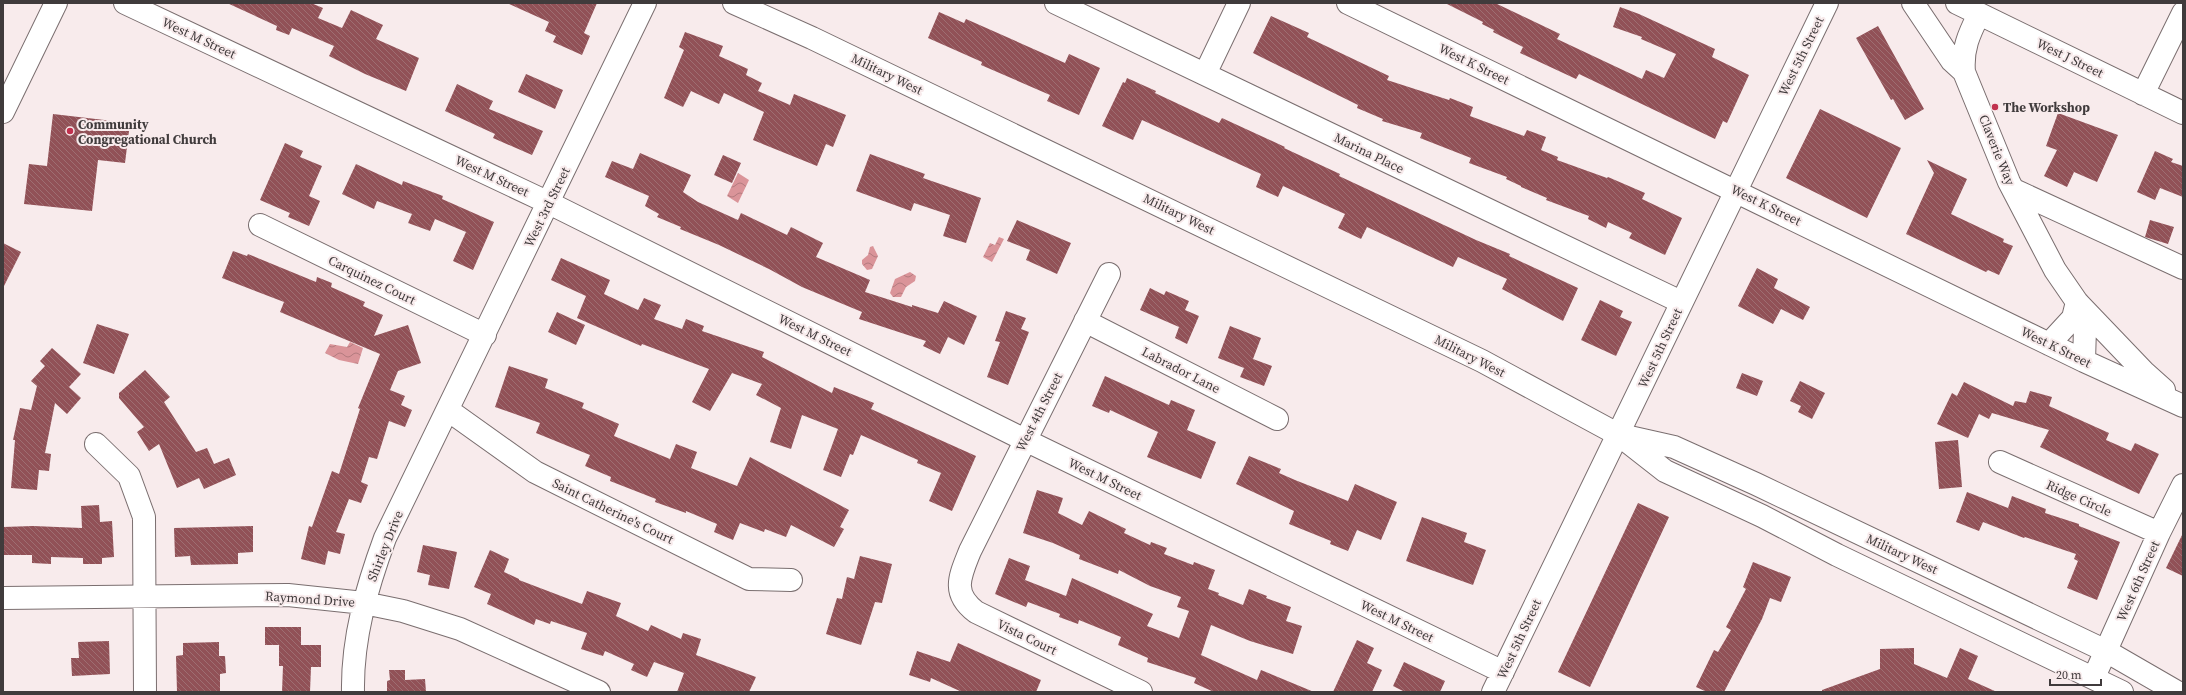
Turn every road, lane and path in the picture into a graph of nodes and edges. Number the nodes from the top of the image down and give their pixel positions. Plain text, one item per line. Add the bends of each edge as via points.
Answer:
1 (56, 3) edge
2 (125, 3) edge
3 (645, 3) edge
4 (734, 3) edge
5 (1056, 3) edge
6 (1239, 3) edge
7 (1348, 3) edge
8 (1827, 3) edge
9 (1913, 3) edge
10 (1957, 3) edge
11 (2183, 12) edge
12 (1979, 14) junction
13 (1964, 72) junction
14 (1205, 74) junction
15 (2143, 94) junction
16 (3, 112) edge
17 (2183, 113) edge
18 (1736, 190) junction
19 (2014, 190) junction
20 (549, 202) junction
21 (260, 225) dead end
22 (2183, 268) edge
23 (1109, 274) dead end
24 (1682, 302) junction
25 (2077, 302) junction
26 (1085, 321) junction
27 (484, 335) junction
28 (2049, 344) junction
29 (2084, 361) junction
30 (2182, 405) edge
31 (448, 410) junction
32 (1277, 419) dead end
33 (1619, 435) junction
34 (1025, 440) junction
35 (96, 444) dead end
36 (2000, 462) dead end
37 (2183, 485) edge
38 (2159, 534) junction
39 (970, 551) joint
40 (791, 580) dead end
41 (145, 596) junction
42 (3, 598) edge
43 (364, 603) junction
44 (2106, 651) junction
45 (1503, 672) junction
46 (2094, 677) junction
47 (145, 692) edge
48 (353, 692) edge
49 (600, 692) edge
50 (1141, 692) edge
51 (1493, 692) edge
52 (2122, 692) edge
53 (2178, 692) edge

1 - 16 street
2 - 20 street, West M Street
3 - 20 street, West 3rd Street
4 - 33 street, Military West via 812,38 1468,354
5 - 14 street, Marina Place
6 - 14 street
7 - 18 street, West K Street
8 - 18 street, West 5th Street
9 - 13 street, Claverie Way via 1952,61
10 - 12 street, West J Street
11 - 15 street
12 - 13 street via 1964,49
12 - 15 street, West J Street
13 - 19 street, Claverie Way
14 - 24 street, Marina Place
15 - 17 street, West J Street
18 - 24 street, West 5th Street
18 - 28 street, West K Street
19 - 22 street
19 - 25 street, Claverie Way via 2055,270
20 - 27 street, West 3rd Street
20 - 34 street, West M Street
21 - 27 street, Carquinez Court
23 - 26 street, West 4th Street
24 - 33 street, West 5th Street
25 - 28 street via 2072,318
25 - 29 street, Claverie Way via 2085,328
25 - 30 street, Claverie Way via 2145,374
26 - 32 street, Labrador Lane
26 - 34 street, West 4th Street
27 - 31 street, West 3rd Street
28 - 29 street, West K Street
29 - 30 street, West K Street
31 - 40 street, Saint Catherine's Court via 541,476 749,579
31 - 43 street, Shirley Drive via 385,538
33 - 44 street, Military West via 1674,447 1750,480
33 - 45 street, West 5th Street
33 - 46 street, Military West via 1665,471
34 - 39 street, West 4th Street
34 - 45 street, West M Street
35 - 41 street via 129,476 144,516
36 - 38 street, Ridge Circle
37 - 38 street, West 6th Street
38 - 44 street, West 6th Street
39 - 50 street, Vista Court via 960,582 960,594 965,604 976,612
41 - 42 street, Raymond Drive
41 - 43 street, Raymond Drive via 288,595
41 - 47 street
43 - 48 street, Shirley Drive via 356,638
43 - 49 street, Raymond Drive via 403,611 460,629
44 - 46 street, West 6th Street
44 - 53 street, Military West
45 - 51 street, West 5th Street
46 - 52 street, Military West

